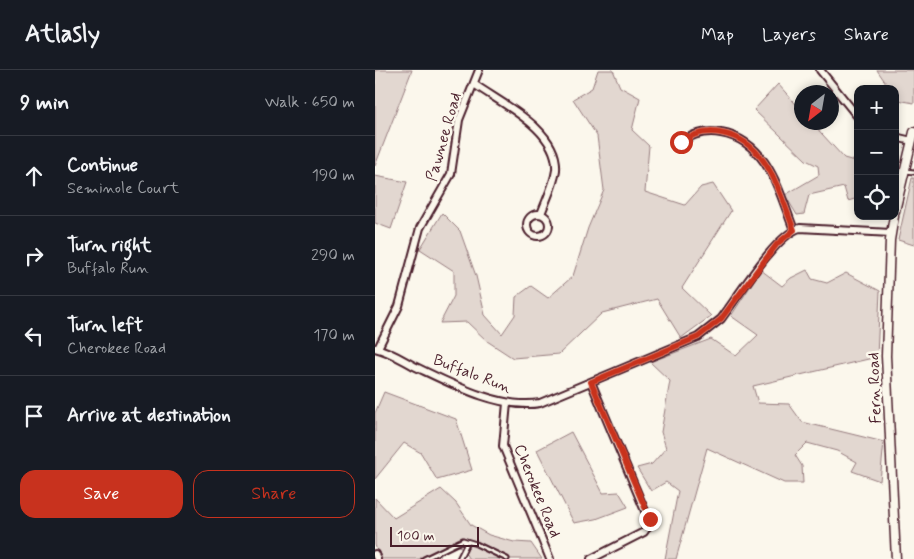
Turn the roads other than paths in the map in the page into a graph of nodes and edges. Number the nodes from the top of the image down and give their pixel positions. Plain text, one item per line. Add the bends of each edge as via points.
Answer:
1 (479, 70) edge
2 (820, 70) edge
3 (474, 84) junction
4 (854, 111) edge
5 (914, 132) edge
6 (899, 138) edge
7 (912, 141) junction
8 (681, 142) dead end
9 (903, 171) junction
10 (914, 172) edge
11 (899, 191) edge
12 (541, 214) dead end
13 (893, 220) edge
14 (794, 230) junction
15 (891, 232) junction
16 (377, 348) edge
17 (591, 382) junction
18 (507, 403) junction
19 (463, 540) junction
20 (375, 554) edge
21 (377, 559) edge
22 (423, 559) edge
23 (459, 559) edge
24 (507, 559) edge
25 (550, 559) edge
26 (591, 559) edge
27 (896, 559) edge

1 - 3 street, Pawnee Road
2 - 4 street
3 - 12 street via 539,129 551,145 555,173
3 - 16 street, Pawnee Road via 457,131 451,174 420,228 399,306
5 - 7 street
6 - 7 street
7 - 9 street
8 - 14 street via 693,134 715,132 749,144 768,167
9 - 10 lane
9 - 11 street
13 - 15 street, Fern Road
14 - 15 street
14 - 17 street, Buffalo Run via 777,244 710,329
15 - 27 street, Fern Road via 886,356
16 - 18 street, Buffalo Run via 435,376
17 - 18 street, Buffalo Run via 539,403
17 - 26 street via 650,523 644,532
18 - 25 street, Cherokee Road via 503,446
19 - 22 lane
19 - 23 lane via 466,545
19 - 24 lane
20 - 21 street

